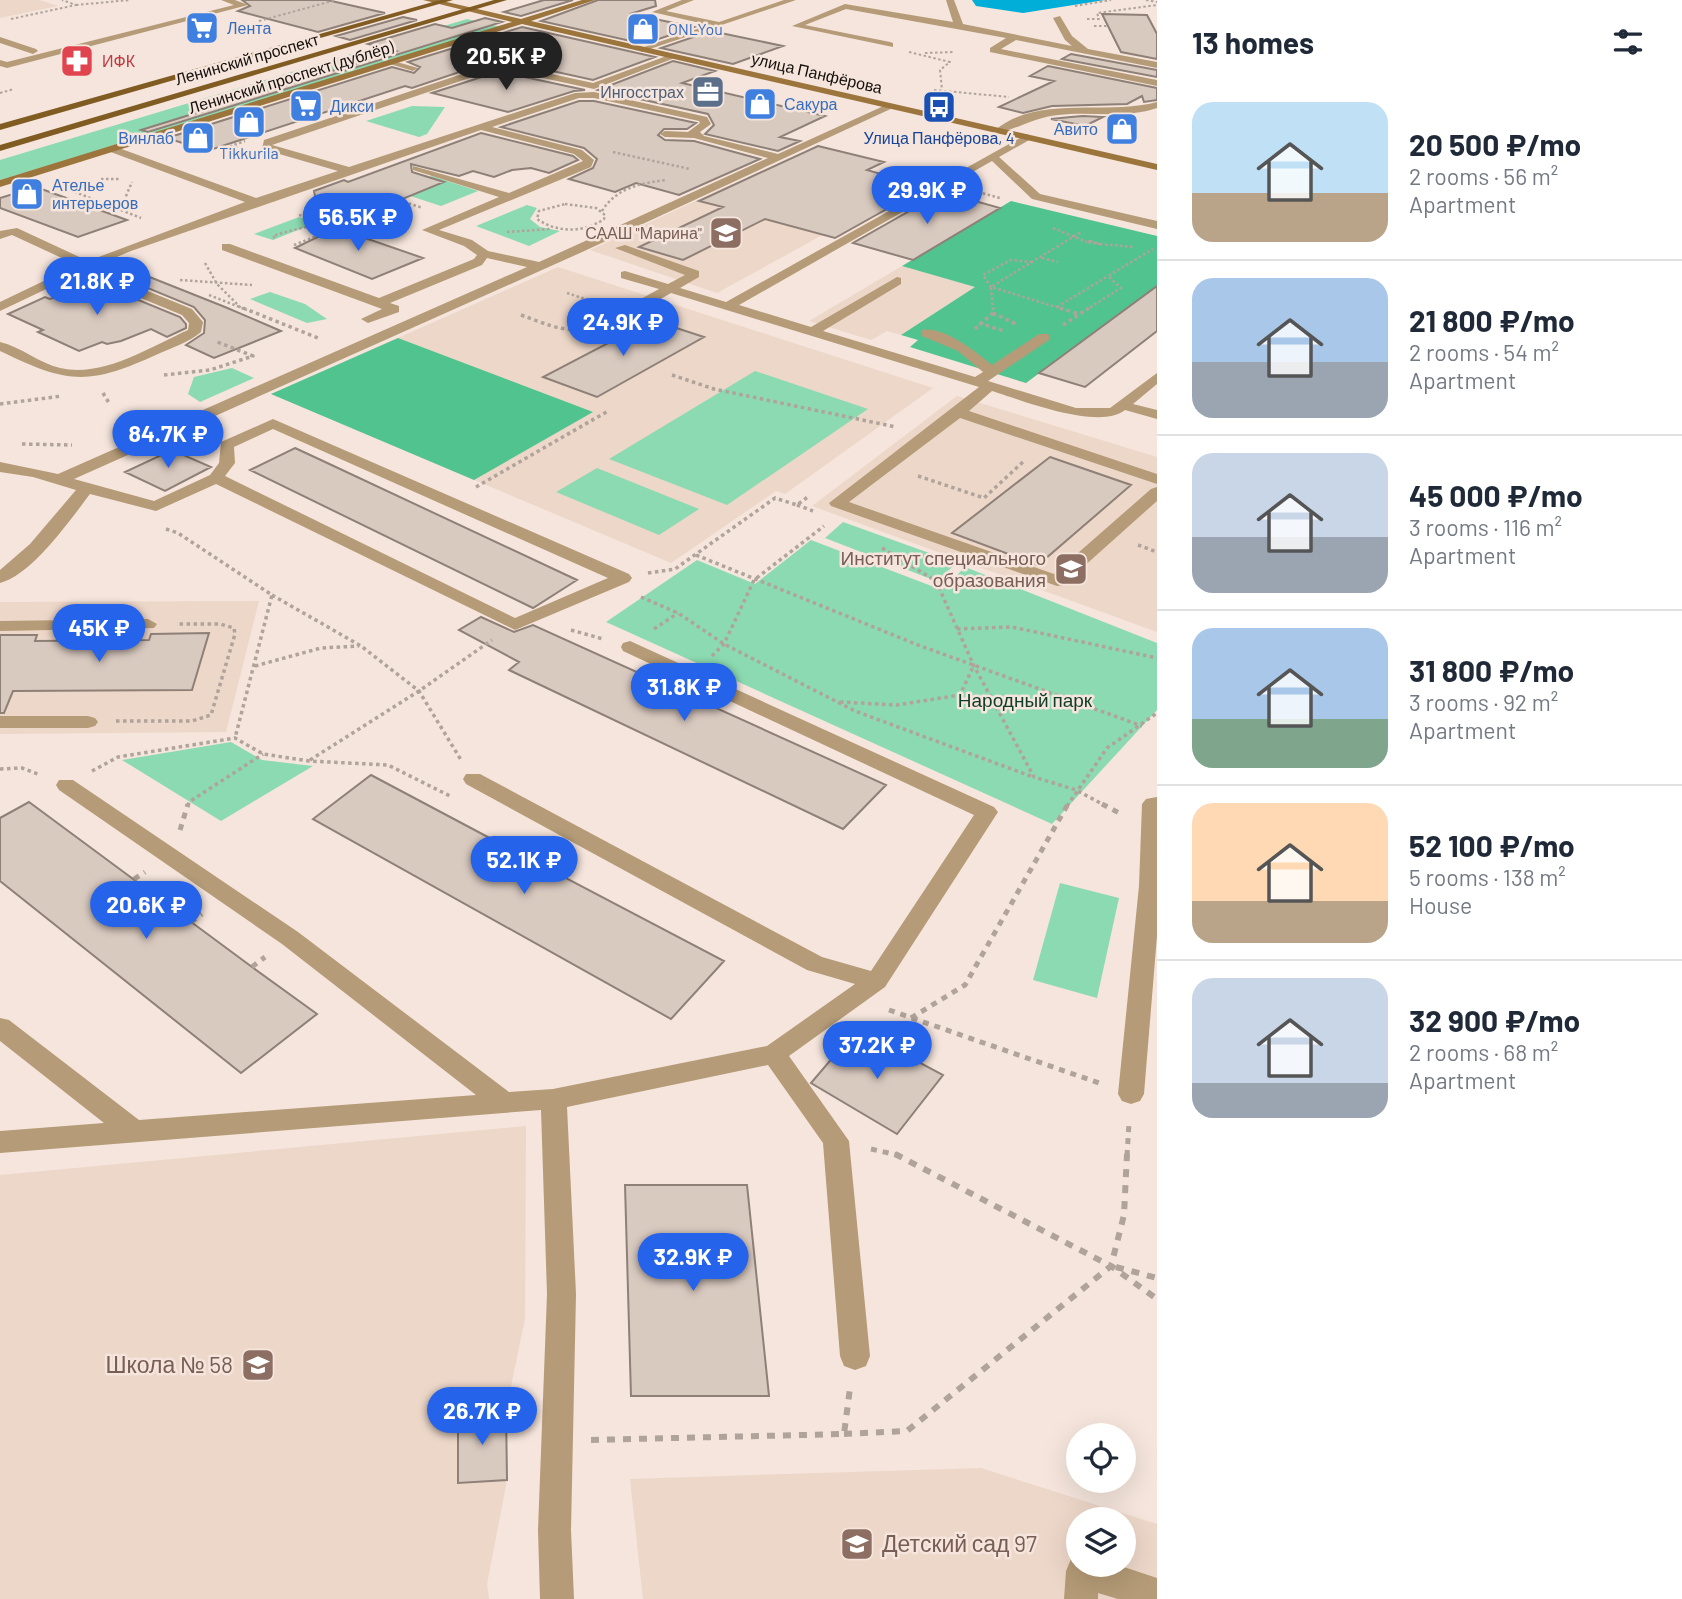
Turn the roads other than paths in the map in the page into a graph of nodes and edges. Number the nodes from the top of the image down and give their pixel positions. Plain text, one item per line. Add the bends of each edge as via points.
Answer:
1 (225, 0) edge
2 (427, 0) edge
3 (503, 0) edge
4 (591, 0) edge
5 (690, 0) edge
6 (792, 0) edge
7 (950, 0) edge
8 (444, 1) edge
9 (470, 10) junction
10 (822, 15) junction
11 (1057, 18) road end
12 (845, 20) dead end
13 (524, 22) junction
14 (719, 25) junction
15 (959, 26) junction
16 (1014, 37) junction
17 (0, 40) edge
18 (890, 45) dead end
19 (644, 50) junction
20 (33, 51) dead end
21 (1085, 51) junction
22 (675, 57) junction
23 (393, 62) junction
24 (0, 63) edge
25 (1157, 65) edge
26 (413, 68) dead end
27 (1157, 72) edge
28 (440, 75) dead end
29 (455, 78) junction
30 (1157, 80) edge
31 (433, 86) junction
32 (453, 91) dead end
33 (603, 97) junction
34 (583, 105) dead end
35 (1157, 105) edge
36 (892, 106) junction
37 (0, 127) edge
38 (482, 127) junction
39 (1000, 130) junction
40 (665, 134) dead end
41 (696, 135) junction
42 (1027, 137) junction
43 (0, 148) edge
44 (113, 149) junction
45 (992, 156) junction
46 (776, 157) junction
47 (1157, 167) edge
48 (417, 168) dead end
49 (350, 171) junction
50 (325, 179) junction
51 (0, 184) edge
52 (347, 186) dead end
53 (511, 197) junction
54 (256, 202) junction
55 (1157, 225) edge
56 (0, 235) edge
57 (226, 247) road end
58 (621, 248) dead end
59 (484, 254) junction
60 (540, 266) junction
61 (84, 267) junction
62 (625, 275) dead end
63 (897, 281) dead end
64 (670, 288) junction
65 (379, 303) junction
66 (642, 304) dead end
67 (728, 306) junction
68 (0, 307) edge
69 (368, 319) dead end
70 (769, 319) junction
71 (751, 329) dead end
72 (812, 332) junction
73 (927, 333) dead end
74 (1044, 337) road end
75 (0, 345) edge
76 (1157, 377) edge
77 (986, 380) junction
78 (1122, 405) junction
79 (958, 412) junction
80 (1157, 415) edge
81 (0, 467) edge
82 (62, 478) junction
83 (216, 478) junction
84 (1157, 479) edge
85 (86, 488) junction
86 (1157, 492) edge
87 (0, 578) edge
88 (148, 624) road end
89 (0, 626) edge
90 (630, 647) dead end
91 (0, 722) edge
92 (88, 722) road end
93 (472, 779) road end
94 (66, 785) road end
95 (1157, 804) edge
96 (877, 981) junction
97 (0, 1027) edge
98 (774, 1054) junction
99 (1131, 1094) road end
100 (553, 1099) junction
101 (505, 1103) junction
102 (132, 1130) junction
103 (0, 1142) edge
104 (855, 1356) road end
105 (1157, 1595) edge
106 (557, 1599) edge
107 (1081, 1599) edge

1 - 24 lane via 244,5 7,65
2 - 8 street, улица Панфёрова
3 - 9 main road, Ленинский проспект
4 - 13 street, Ленинский проспект (дублёр)
5 - 14 lane via 656,12
6 - 14 lane
7 - 15 lane
8 - 9 street, улица Панфёрова
8 - 37 main road, Ленинский проспект
9 - 13 street, улица Панфёрова
9 - 43 main road, Ленинский проспект
10 - 12 lane
10 - 15 lane via 845,6
10 - 18 lane via 796,26
11 - 21 lane via 1068,37
13 - 19 street, улица Панфёрова
13 - 23 street, Ленинский проспект (дублёр)
14 - 19 lane
15 - 16 lane
16 - 21 lane
16 - 30 lane via 993,50
17 - 20 lane
19 - 22 street, улица Панфёрова
21 - 25 lane
22 - 29 lane via 594,86 497,67
22 - 36 street, улица Панфёрова
23 - 26 lane
23 - 44 street, Ленинский проспект (дублёр)
27 - 30 lane
28 - 29 lane
29 - 31 lane
31 - 32 lane
31 - 49 lane via 268,142 266,147
33 - 34 lane
33 - 38 lane via 578,95
33 - 41 lane via 703,119 706,124 693,132
35 - 39 lane via 1142,111 1057,111
36 - 39 street, улица Панфёрова
36 - 46 lane
38 - 49 lane
38 - 53 lane via 578,152 589,160 587,165
39 - 42 street, улица Панфёрова
40 - 41 lane
41 - 46 lane
42 - 45 lane
42 - 47 street, улица Панфёрова
44 - 51 street, Ленинский проспект (дублёр)
44 - 54 lane
45 - 55 lane via 1036,197
45 - 67 lane
46 - 60 lane
48 - 53 lane
49 - 50 lane
50 - 52 lane
50 - 54 lane
53 - 59 lane via 428,230 468,243
54 - 61 lane
56 - 61 lane via 13,231
57 - 65 lane
58 - 64 lane via 695,274
59 - 60 lane
59 - 65 lane via 478,262
60 - 82 lane
61 - 68 lane
61 - 75 lane via 187,313 196,322 194,332 105,370 78,373 57,372
62 - 64 lane
63 - 72 lane
64 - 66 lane
64 - 67 lane
65 - 69 lane via 394,309
67 - 70 lane
70 - 71 lane
70 - 72 lane
72 - 77 lane
73 - 77 lane via 963,348
74 - 77 lane
76 - 78 lane
77 - 78 lane via 1074,412 1114,412
77 - 79 lane
78 - 80 lane
79 - 84 lane
79 - 86 lane via 837,503 1056,581
81 - 82 lane
82 - 85 lane
83 - 83 lane via 227,463 226,445 274,423 624,578 514,625
83 - 85 lane via 156,506
85 - 87 lane via 50,532
88 - 89 lane
90 - 96 lane via 987,812
91 - 92 lane
93 - 96 lane via 815,964
94 - 101 lane via 290,938
95 - 99 lane via 1153,804
96 - 98 lane
97 - 102 lane
98 - 100 lane
98 - 104 lane via 836,1141
100 - 101 lane
100 - 106 lane via 562,1324
101 - 102 lane
102 - 103 lane
105 - 107 lane via 1083,1571

